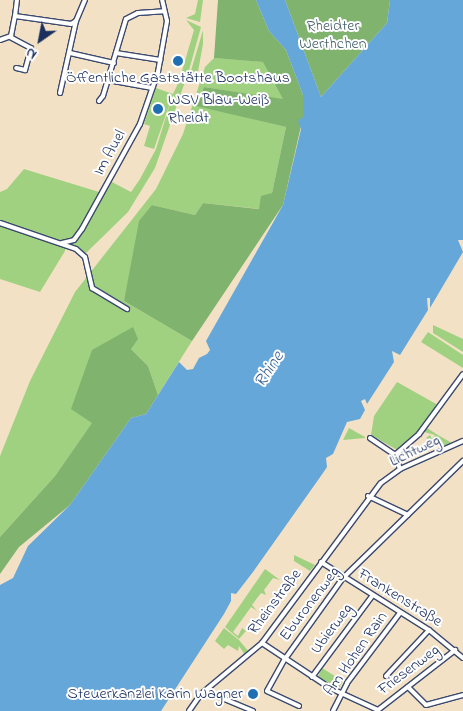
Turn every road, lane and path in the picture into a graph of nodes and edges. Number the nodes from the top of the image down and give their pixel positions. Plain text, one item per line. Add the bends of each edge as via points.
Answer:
1 (17, 0) edge
2 (86, 0) edge
3 (162, 0) edge
4 (164, 11) junction
5 (15, 16) junction
6 (76, 20) junction
7 (10, 37) junction
8 (0, 40) edge
9 (70, 53) junction
10 (116, 53) junction
11 (160, 60) junction
12 (114, 63) junction
13 (16, 68) dead end
14 (108, 80) junction
15 (152, 88) junction
16 (60, 93) dead end
17 (99, 101) dead end
18 (0, 223) edge
19 (62, 243) junction
20 (127, 309) dead end
21 (463, 374) edge
22 (457, 382) junction
23 (463, 386) edge
24 (370, 438) dead end
25 (463, 442) edge
26 (395, 455) junction
27 (463, 461) edge
28 (400, 469) junction
29 (368, 496) junction
30 (408, 515) junction
31 (321, 562) junction
32 (343, 578) junction
33 (373, 595) junction
34 (400, 612) junction
35 (429, 630) junction
36 (262, 643) junction
37 (455, 650) junction
38 (463, 658) edge
39 (285, 659) junction
40 (386, 676) dead end
41 (312, 677) junction
42 (408, 687) junction
43 (205, 691) junction
44 (340, 694) junction
45 (463, 695) edge
46 (299, 706) dead end
47 (378, 710) edge
48 (189, 711) edge
49 (253, 711) edge
50 (333, 711) edge

1 - 5 street
2 - 6 street
3 - 4 street, Im Auel
4 - 10 street via 131,15 126,19
4 - 11 street, Im Auel via 168,19
5 - 6 street via 71,24
5 - 7 street
6 - 9 street
7 - 8 street
7 - 13 street via 31,48 25,70
9 - 12 street
9 - 16 street
10 - 11 street
10 - 12 street
11 - 15 street, Im Auel
12 - 14 street
14 - 15 street
14 - 17 street
15 - 19 street, Im Auel via 132,141 82,229 74,240
18 - 19 street
19 - 20 street via 85,257 92,288
21 - 22 street
22 - 23 street
22 - 26 street via 419,434
24 - 26 street
25 - 28 street, Lichtweg
26 - 28 street
27 - 30 street
28 - 29 street, Lichtweg
29 - 30 street
29 - 31 street, Rheinstraße
30 - 32 street, Eburonenweg
31 - 32 street, Frankenstraße
31 - 36 street, Rheinstraße
32 - 33 street, Frankenstraße
32 - 39 street, Eburonenweg
33 - 34 street, Frankenstraße
33 - 41 street, Ubierweg
34 - 35 street, Frankenstraße
34 - 44 street, Am Hohen Rain
35 - 37 street, Frankenstraße
35 - 40 street
36 - 39 street
36 - 43 street, Rheinstraße
37 - 38 street, Frankenstraße
37 - 42 street, Friesenweg
39 - 41 street
39 - 46 street, Eburonenweg via 267,691
41 - 44 street
42 - 45 street via 426,705
42 - 47 street, Friesenweg
43 - 48 street, Rheinstraße
43 - 49 street
44 - 47 street
44 - 50 street, Am Hohen Rain

